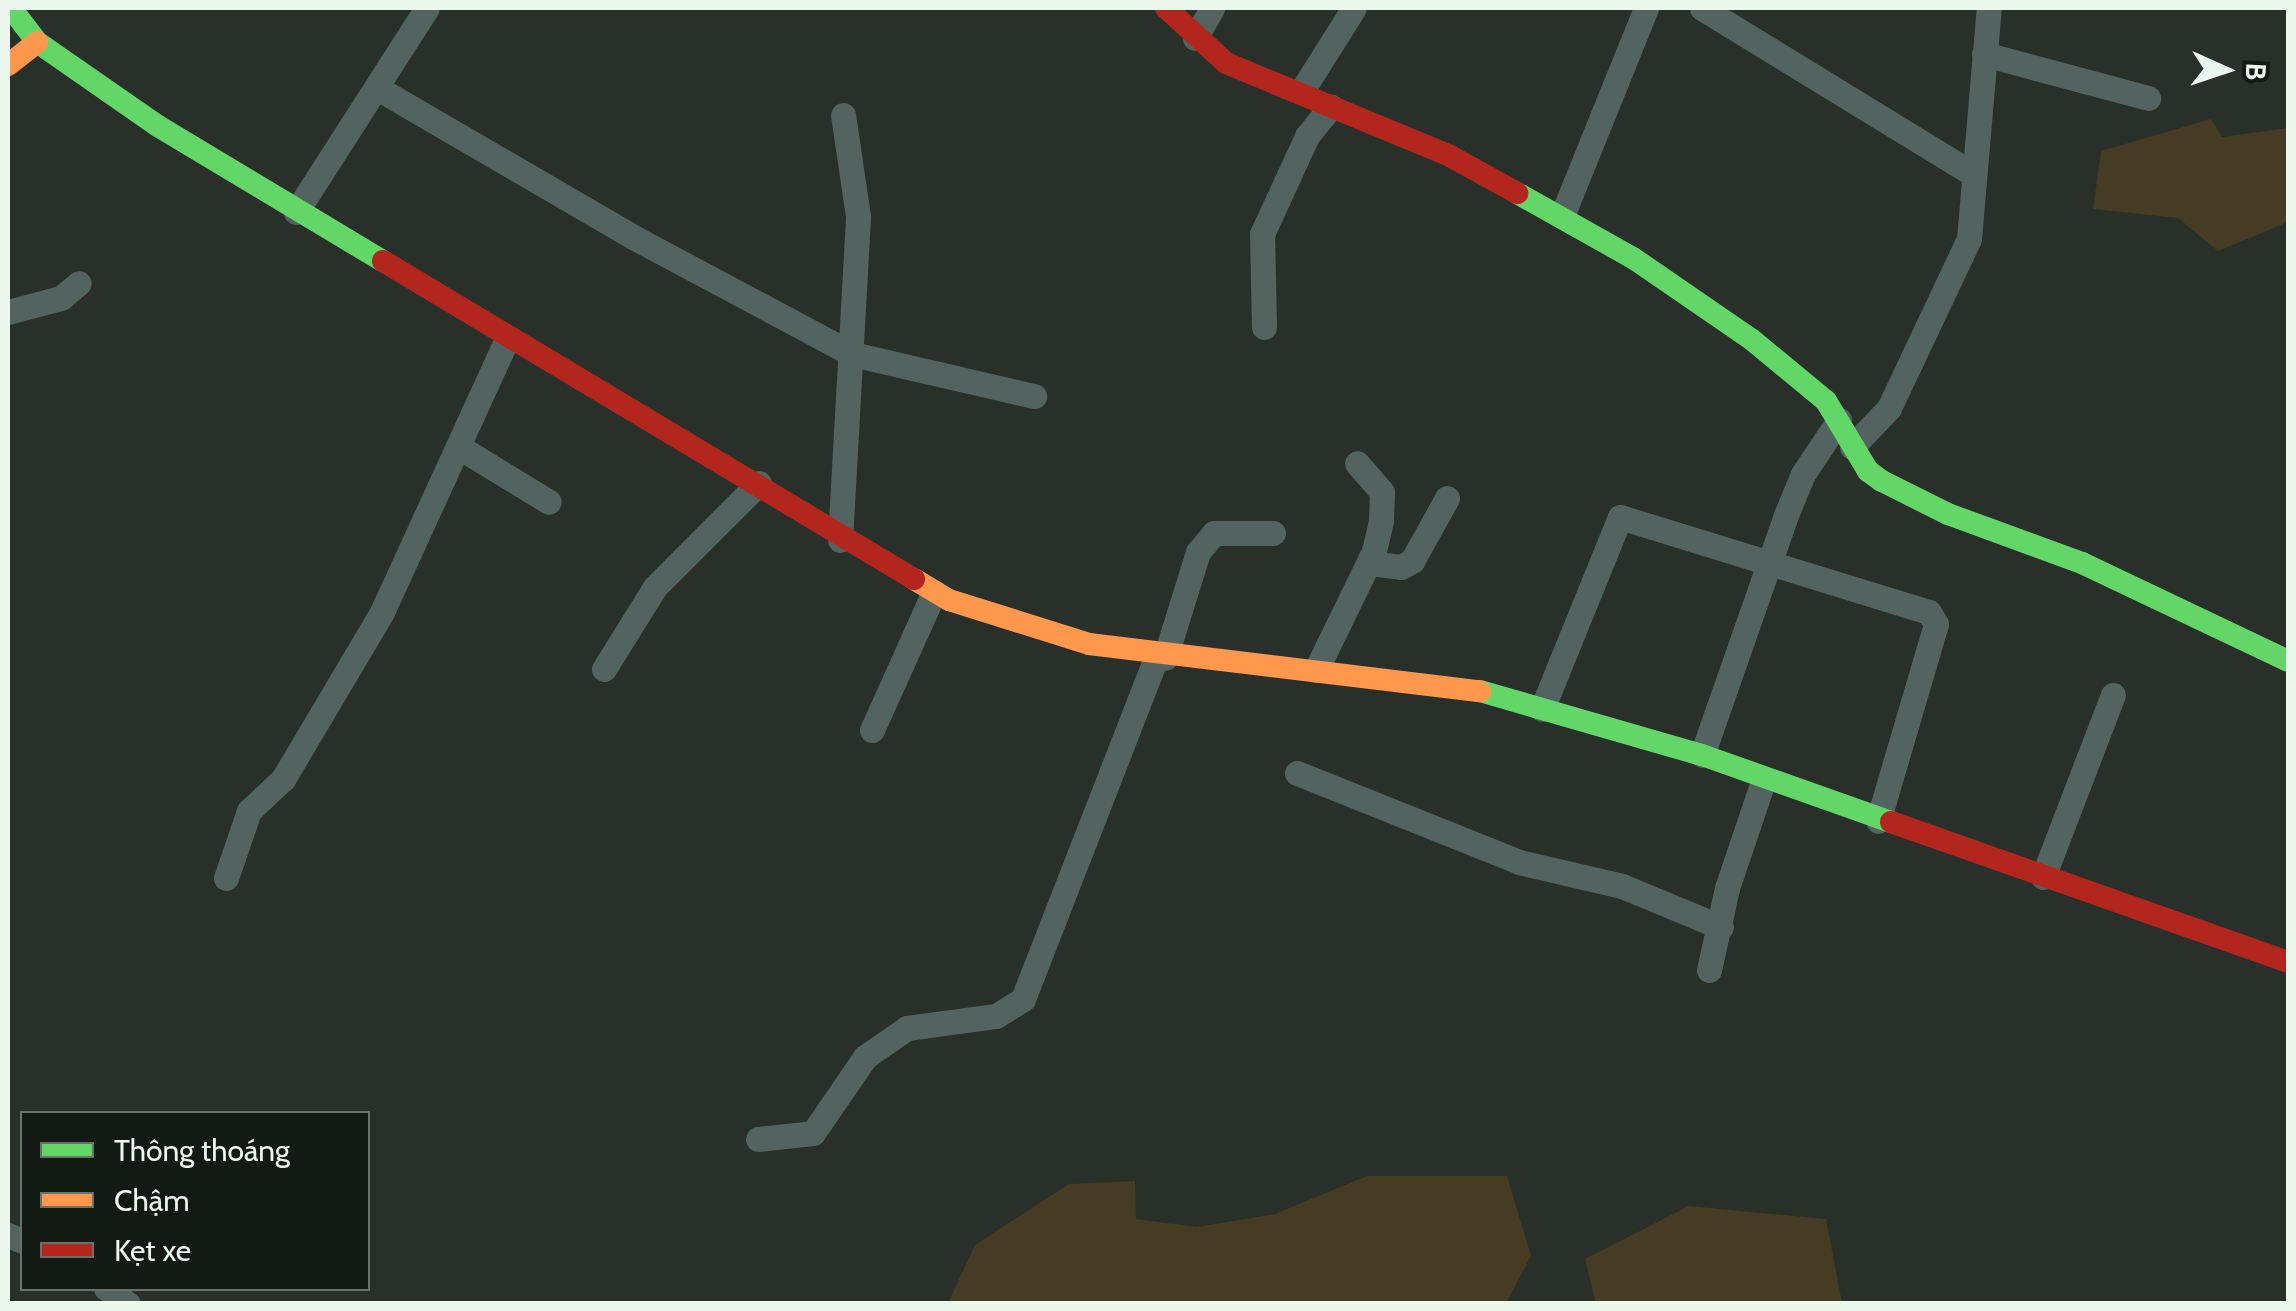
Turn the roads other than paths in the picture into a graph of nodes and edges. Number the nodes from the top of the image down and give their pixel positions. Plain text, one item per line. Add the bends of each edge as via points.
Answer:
1 (12, 8) edge
2 (428, 8) edge
3 (1166, 8) edge
4 (1212, 8) edge
5 (1354, 8) edge
6 (1646, 8) edge
7 (1702, 8) edge
8 (1989, 8) edge
9 (1195, 38) junction
10 (37, 42) junction
11 (1984, 54) junction
12 (8, 65) edge
13 (378, 90) junction
14 (1301, 92) junction
15 (2148, 98) dead end
16 (1331, 106) junction
17 (842, 114) dead end
18 (1974, 175) junction
19 (296, 212) junction
20 (1562, 216) junction
21 (79, 283) dead end
22 (8, 312) edge
23 (1264, 328) dead end
24 (508, 336) junction
25 (852, 354) junction
26 (1034, 396) dead end
27 (1839, 420) junction
28 (459, 447) junction
29 (1852, 447) junction
30 (1357, 463) dead end
31 (759, 482) junction
32 (1446, 498) dead end
33 (549, 502) dead end
34 (1273, 533) dead end
35 (840, 540) junction
36 (1769, 562) junction
37 (1368, 563) junction
38 (934, 592) junction
39 (1160, 658) junction
40 (2288, 661) edge
41 (604, 669) dead end
42 (1316, 670) junction
43 (2113, 695) dead end
44 (1542, 708) junction
45 (872, 730) dead end
46 (1702, 755) junction
47 (1297, 773) dead end
48 (1764, 778) junction
49 (1878, 821) junction
50 (2043, 877) junction
51 (226, 878) dead end
52 (1722, 928) junction
53 (2288, 962) edge
54 (1710, 970) dead end
55 (758, 1139) dead end

1 - 10 street
2 - 13 street
3 - 9 street
4 - 9 street
5 - 14 street
6 - 20 street
7 - 18 street
8 - 11 street
9 - 14 street via 1226,63
10 - 12 street
10 - 19 street
11 - 15 street
11 - 18 street
13 - 19 street
13 - 25 street
14 - 16 street
16 - 20 street via 1450,156
16 - 23 street via 1307,136 1262,234
17 - 25 street via 858,216
18 - 29 street via 1969,239 1956,270 1889,408
19 - 24 street
20 - 27 street via 1751,338 1826,401
21 - 22 street via 61,298
24 - 28 street
24 - 31 street
25 - 26 street
25 - 35 street
27 - 29 street
27 - 36 street via 1803,474
28 - 33 street
28 - 51 street via 382,612 283,779 249,811
29 - 40 street via 1868,471 1908,496 2082,563
30 - 37 street via 1372,474 1384,505
31 - 35 street
31 - 41 street via 655,588
32 - 37 street via 1412,561 1401,567
34 - 39 street via 1214,533 1198,552
35 - 38 street
36 - 44 street via 1620,516
36 - 46 street
36 - 49 street via 1936,618
37 - 42 street
38 - 39 street via 1014,623
38 - 45 street
39 - 42 street
39 - 55 street via 1023,998 996,1016 907,1028 871,1051 812,1133
42 - 44 street via 1461,685
43 - 50 street
44 - 46 street
46 - 48 street
47 - 52 street via 1519,862 1622,886
48 - 49 street
48 - 52 street via 1727,888
49 - 50 street
50 - 53 street
52 - 54 street

